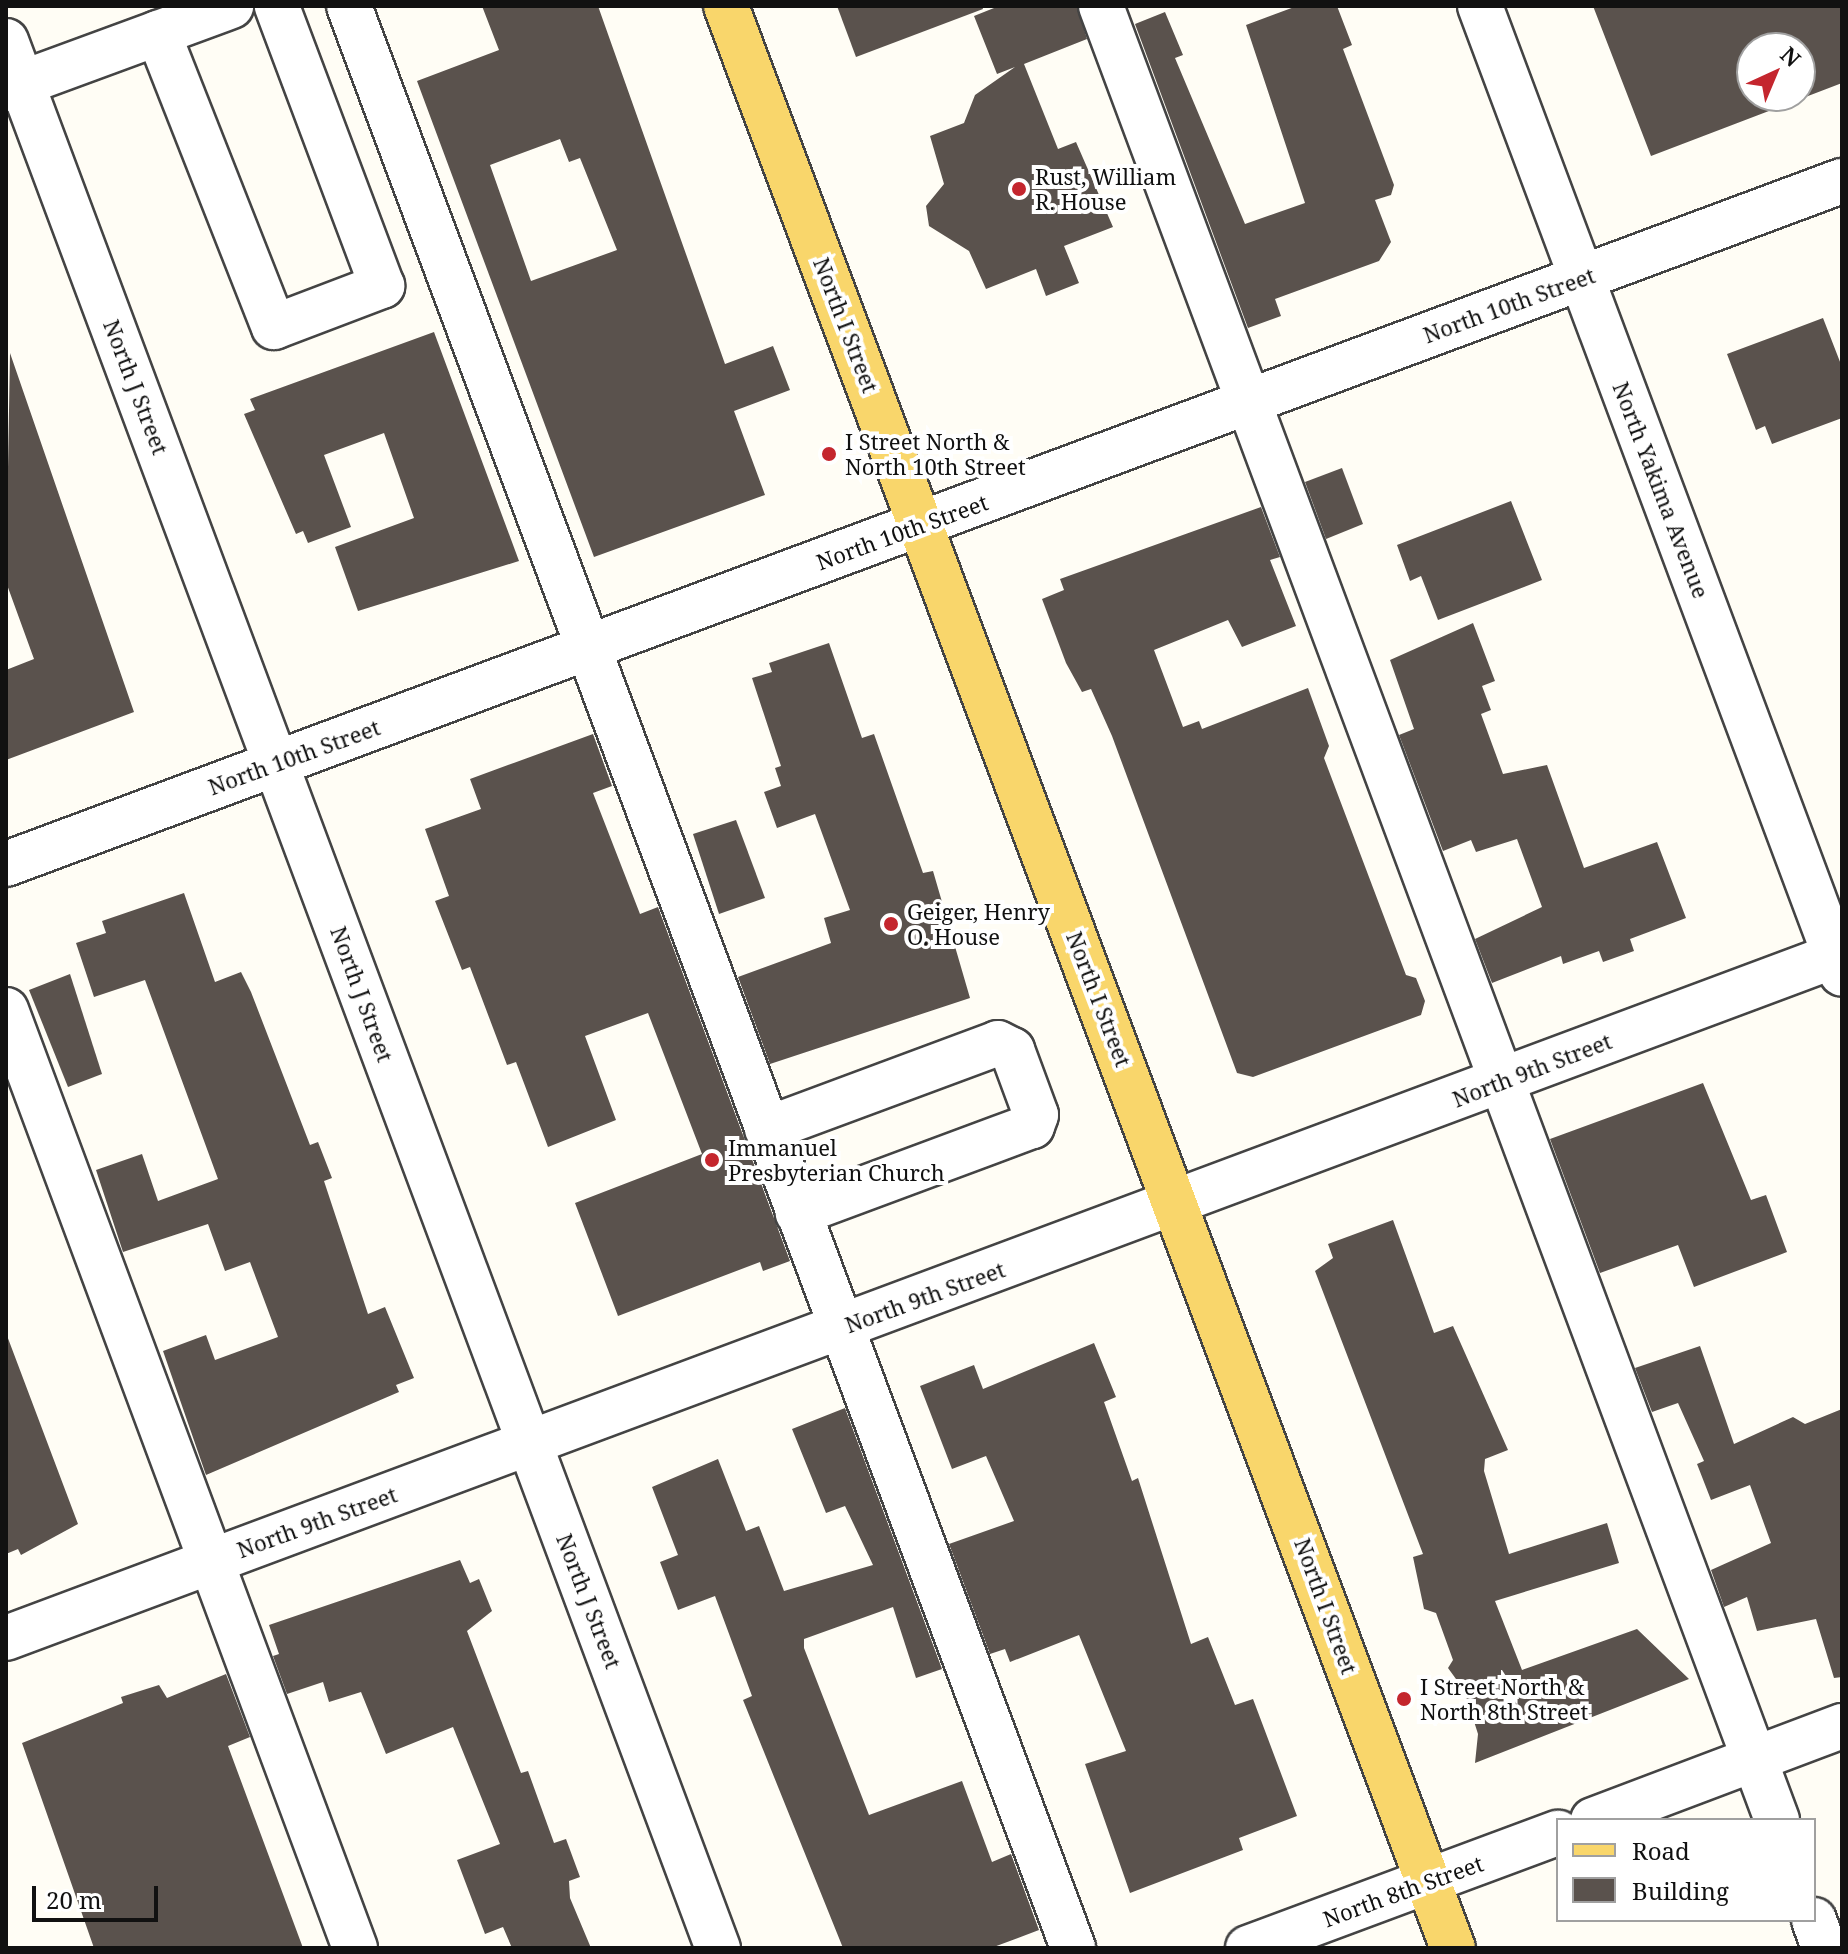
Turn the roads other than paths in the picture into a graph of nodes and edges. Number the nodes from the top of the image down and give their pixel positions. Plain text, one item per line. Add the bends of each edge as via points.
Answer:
1 (231, 6) edge
2 (277, 6) edge
3 (349, 6) edge
4 (726, 6) edge
5 (1101, 6) edge
6 (1480, 6) edge
7 (158, 33) junction
8 (6, 41) edge
9 (14, 86) edge
10 (1842, 181) edge
11 (1581, 278) junction
12 (1249, 402) junction
13 (920, 525) junction
14 (587, 648) junction
15 (277, 764) junction
16 (6, 864) edge
17 (1840, 961) edge
18 (6, 1010) edge
19 (1502, 1082) junction
20 (767, 1129) junction
21 (1176, 1205) junction
22 (798, 1213) junction
23 (841, 1328) junction
24 (530, 1443) junction
25 (211, 1562) junction
26 (6, 1638) edge
27 (1842, 1726) edge
28 (1754, 1759) junction
29 (1598, 1818) edge
30 (1776, 1818) edge
31 (1556, 1834) edge
32 (1429, 1882) junction
33 (1815, 1922) edge
34 (355, 1948) edge
35 (718, 1948) edge
36 (1073, 1948) edge
37 (1248, 1948) edge
38 (1453, 1948) edge
39 (1824, 1948) edge

1 - 7 street
2 - 7 street via 382,286 274,327
3 - 14 street
4 - 13 main road, North I Street
5 - 12 street
6 - 11 street, North Yakima Avenue
7 - 9 street
8 - 9 street, North J Street
9 - 15 street, North J Street
10 - 11 street, North 10th Street
11 - 12 street, North 10th Street
11 - 17 street, North Yakima Avenue
12 - 13 street, North 10th Street
12 - 19 street
13 - 14 street, North 10th Street
13 - 21 main road, North I Street
14 - 15 street, North 10th Street
14 - 20 street
15 - 16 street, North 10th Street
15 - 24 street, North J Street
17 - 19 street, North 9th Street
18 - 25 street
19 - 21 street, North 9th Street
19 - 28 street
20 - 22 street
20 - 22 street via 998,1043 1012,1050 1036,1115 1032,1126
21 - 23 street, North 9th Street
21 - 32 main road, North I Street
22 - 23 street
23 - 24 street, North 9th Street
23 - 36 street
24 - 25 street, North 9th Street
24 - 35 street, North J Street
25 - 26 street, North 9th Street
25 - 34 street
27 - 28 street
28 - 29 street
28 - 30 street
31 - 32 street, North 8th Street
32 - 37 street, North 8th Street
32 - 38 main road, North I Street
33 - 39 street

